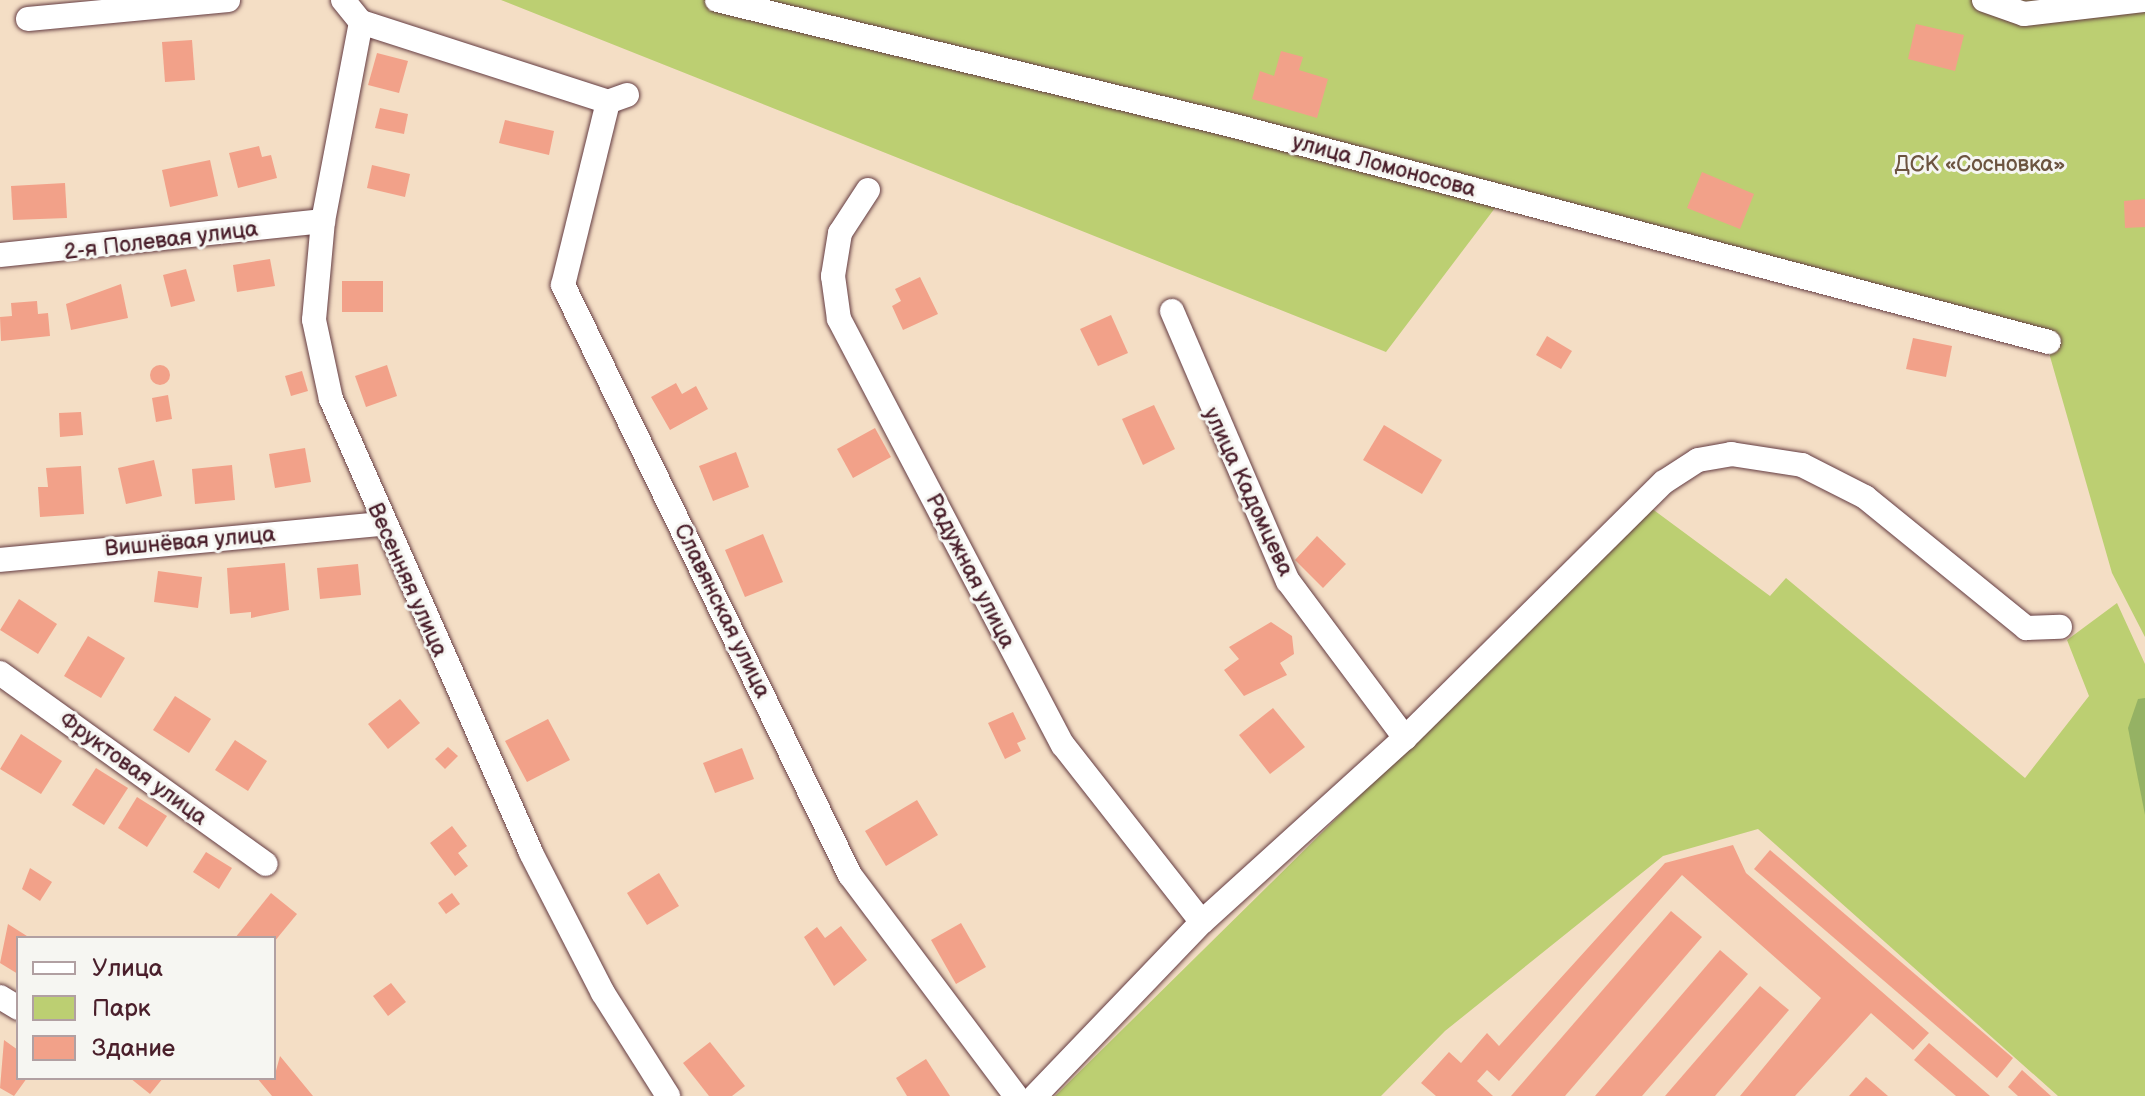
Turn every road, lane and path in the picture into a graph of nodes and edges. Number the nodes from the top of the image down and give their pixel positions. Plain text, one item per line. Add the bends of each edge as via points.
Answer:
1 (228, 0) edge
2 (343, 0) edge
3 (717, 0) edge
4 (1984, 0) edge
5 (2143, 0) edge
6 (2023, 7) edge
7 (28, 19) dead end
8 (361, 22) junction
9 (868, 190) dead end
10 (323, 221) junction
11 (0, 255) edge
12 (1172, 311) dead end
13 (2049, 342) dead end
14 (380, 524) junction
15 (0, 560) edge
16 (2060, 627) dead end
17 (0, 673) edge
18 (1405, 738) junction
19 (266, 864) dead end
20 (1202, 922) junction
21 (668, 1096) edge
22 (1016, 1096) edge
23 (1035, 1096) edge

1 - 7 street
2 - 8 street
3 - 13 street, улица Ломоносова via 1217,122
4 - 6 street
5 - 6 street
8 - 10 street, Весенняя улица
8 - 22 street, Славянская улица via 618,98 563,285 850,875 896,945
9 - 20 street, Радужная улица via 840,233 833,276 839,319 1063,745
10 - 11 street, 2-я Полевая улица via 21,259
10 - 14 street, Весенняя улица via 314,320 331,399
12 - 18 street, улица Кадомцева via 1288,581
14 - 15 street, Вишнёвая улица
14 - 21 street, Весенняя улица via 531,853 603,993
16 - 18 street via 2026,628 1865,497 1802,465 1731,454 1698,460 1664,482
17 - 19 street, Фруктовая улица
18 - 20 street
20 - 23 street

